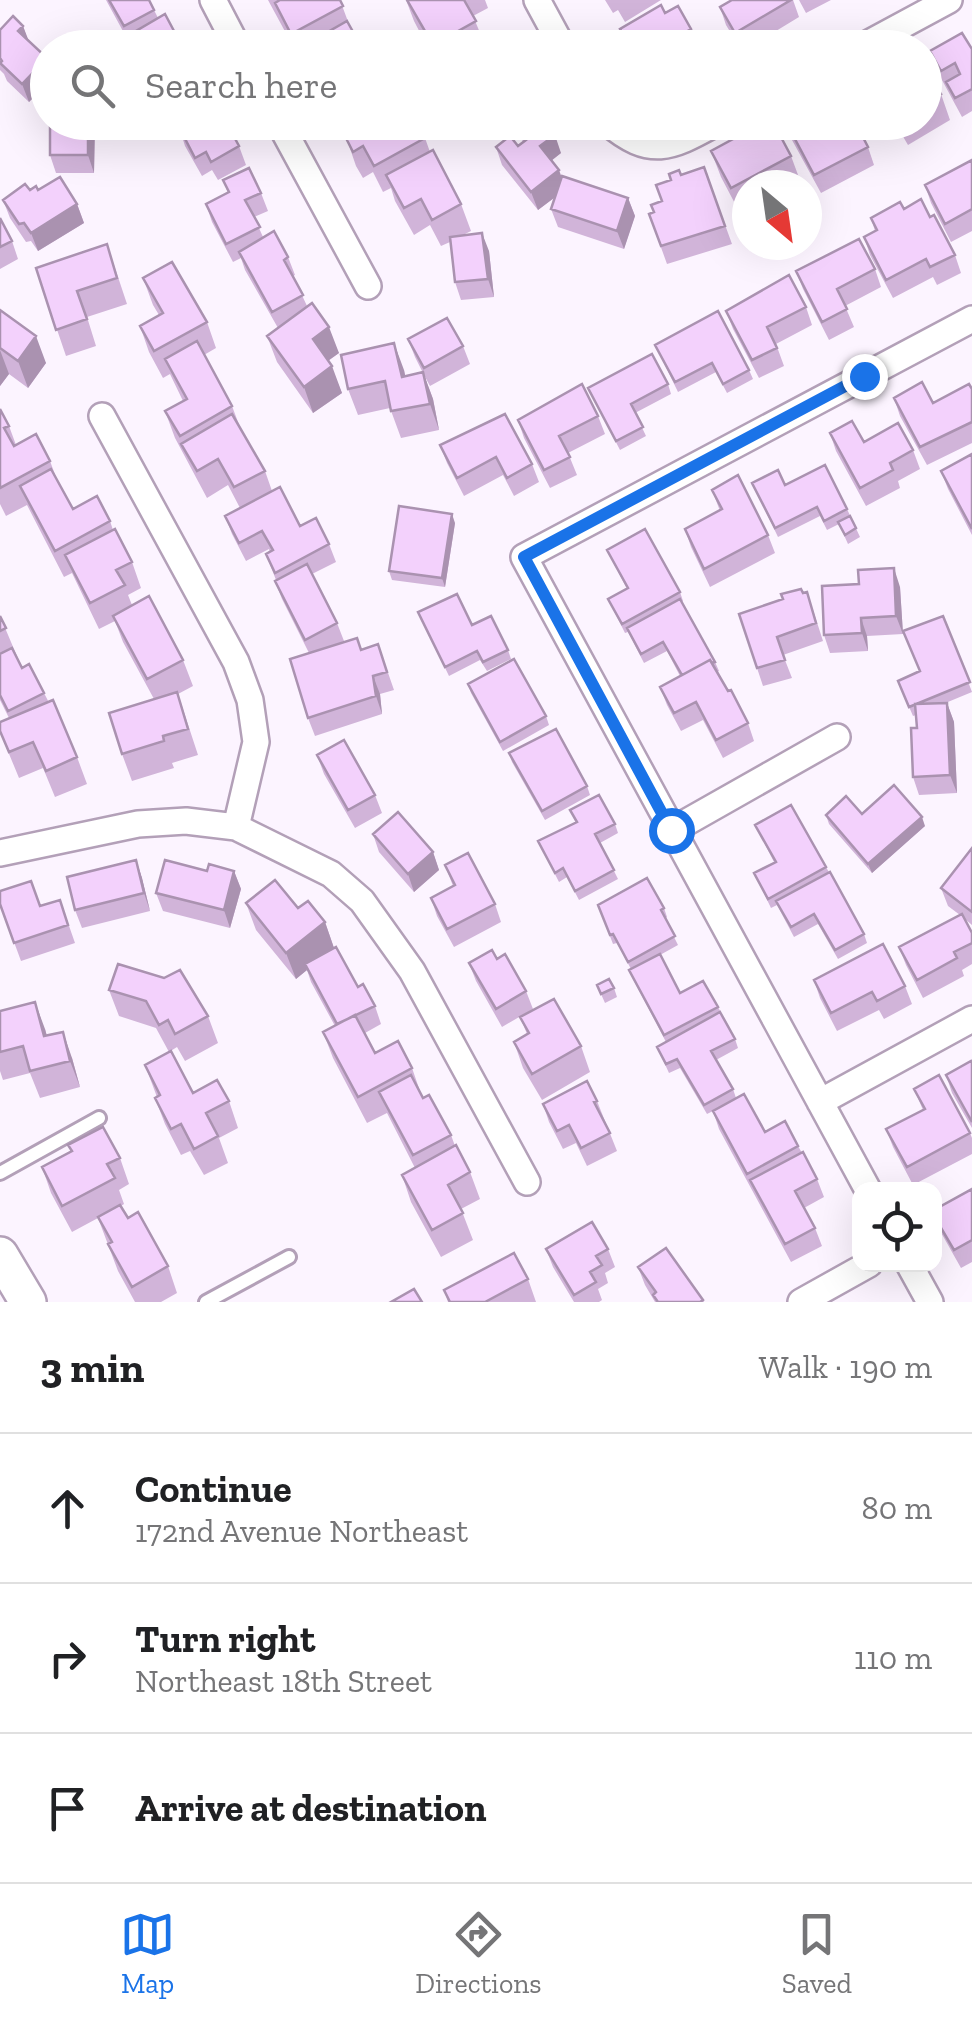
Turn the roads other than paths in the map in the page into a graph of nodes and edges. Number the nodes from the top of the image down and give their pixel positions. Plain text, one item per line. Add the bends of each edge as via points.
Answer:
1 (212, 0) edge
2 (537, 0) edge
3 (950, 0) edge
4 (228, 30) edge
5 (553, 30) edge
6 (894, 30) edge
7 (289, 140) edge
8 (631, 140) edge
9 (686, 140) edge
10 (368, 286) dead end
11 (972, 319) edge
12 (102, 416) dead end
13 (838, 737) dead end
14 (236, 828) junction
15 (671, 830) junction
16 (0, 853) edge
17 (972, 1019) edge
18 (820, 1102) junction
19 (99, 1118) dead end
20 (0, 1173) edge
21 (526, 1182) dead end
22 (864, 1182) edge
23 (0, 1255) edge
24 (290, 1257) dead end
25 (855, 1272) edge
26 (913, 1272) edge
27 (28, 1302) edge
28 (206, 1302) edge
29 (801, 1302) edge
30 (930, 1302) edge

1 - 4 street
2 - 5 street
3 - 6 street
7 - 10 street
8 - 9 street via 653,148
11 - 15 street via 524,557
12 - 14 street via 229,648 250,700 256,742
13 - 15 street
14 - 16 street via 138,824
14 - 21 street via 330,874 362,901 412,971
15 - 18 street
17 - 18 street
18 - 22 street
19 - 20 lane
23 - 27 street
24 - 28 lane
25 - 29 street
26 - 30 street

